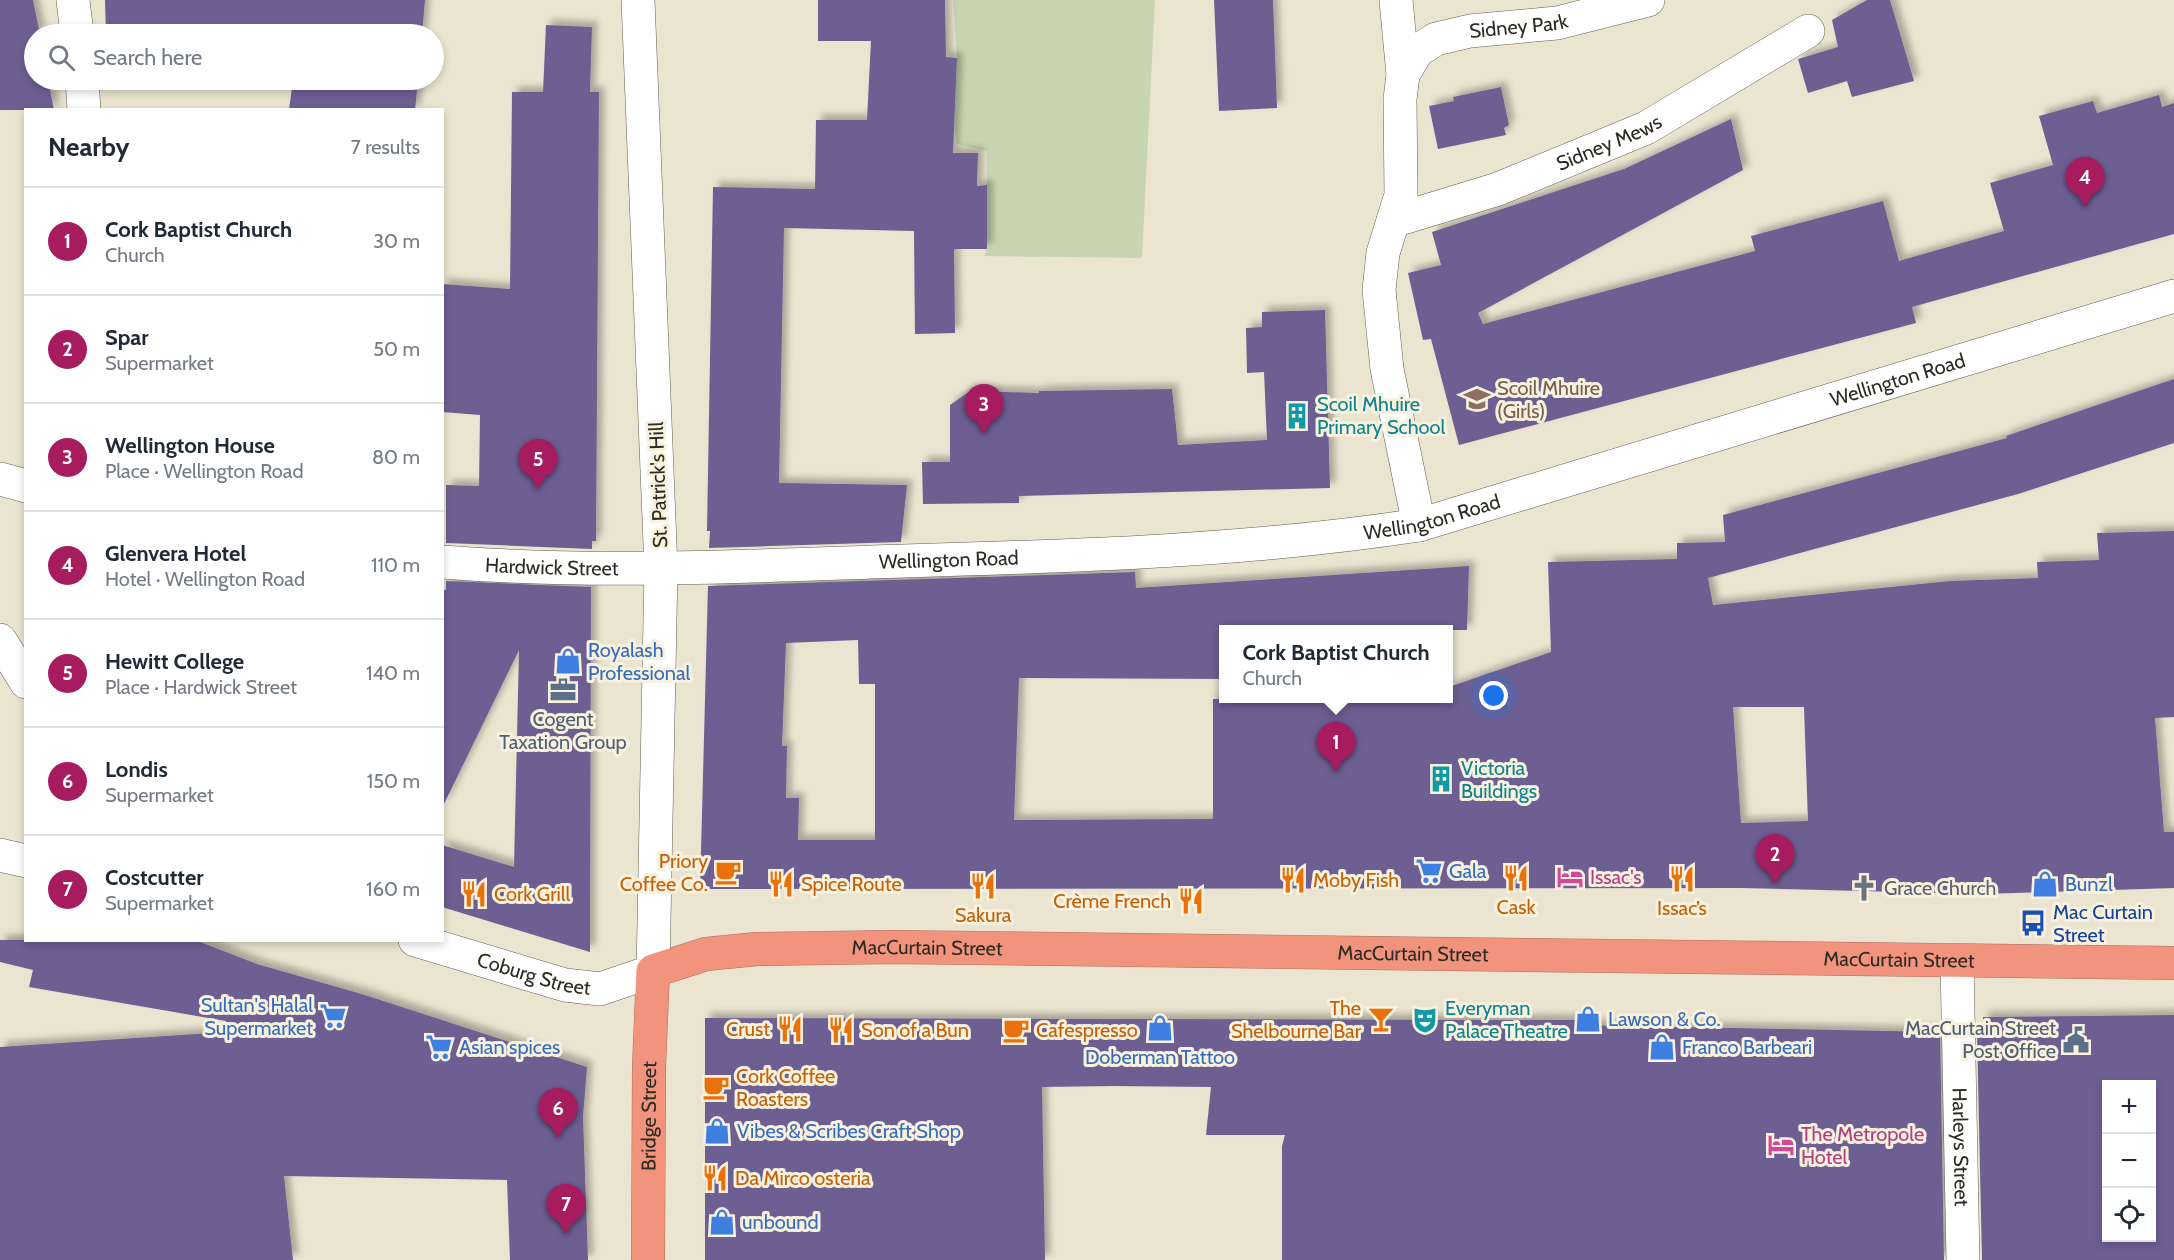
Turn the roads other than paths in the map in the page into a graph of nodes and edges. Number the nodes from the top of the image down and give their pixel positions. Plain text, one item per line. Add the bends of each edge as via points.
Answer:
1 (73, 0) edge
2 (638, 0) edge
3 (1396, 0) edge
4 (1648, 0) edge
5 (76, 24) edge
6 (1808, 31) dead end
7 (1403, 75) junction
8 (83, 90) edge
9 (84, 108) edge
10 (1392, 221) junction
11 (2174, 296) edge
12 (0, 480) edge
13 (24, 486) edge
14 (1419, 525) junction
15 (444, 561) edge
16 (661, 569) junction
17 (0, 640) edge
18 (24, 679) edge
19 (0, 855) edge
20 (24, 861) edge
21 (422, 942) edge
22 (1957, 962) junction
23 (2174, 963) edge
24 (653, 971) junction
25 (648, 1260) edge
26 (1963, 1260) edge

1 - 5 street
2 - 16 street, St. Patrick's Hill
3 - 7 street
4 - 7 street, Sidney Park via 1557,23 1470,31 1436,39 1417,51
6 - 10 street, Sidney Mews via 1646,128 1498,189
7 - 10 street via 1401,195
8 - 9 street
10 - 14 street via 1379,290 1381,332
11 - 14 street, Wellington Road
12 - 13 street
14 - 16 street, Wellington Road via 1328,539 1079,556
15 - 16 street, Hardwick Street
16 - 24 street, St. Patrick's Hill
17 - 18 street
19 - 20 street
21 - 24 street, Coburg Street via 565,985 600,989
22 - 23 highway, MacCurtain Street
22 - 24 highway, MacCurtain Street via 870,947 706,954
22 - 26 street, Harleys Street
24 - 25 highway, Bridge Street

